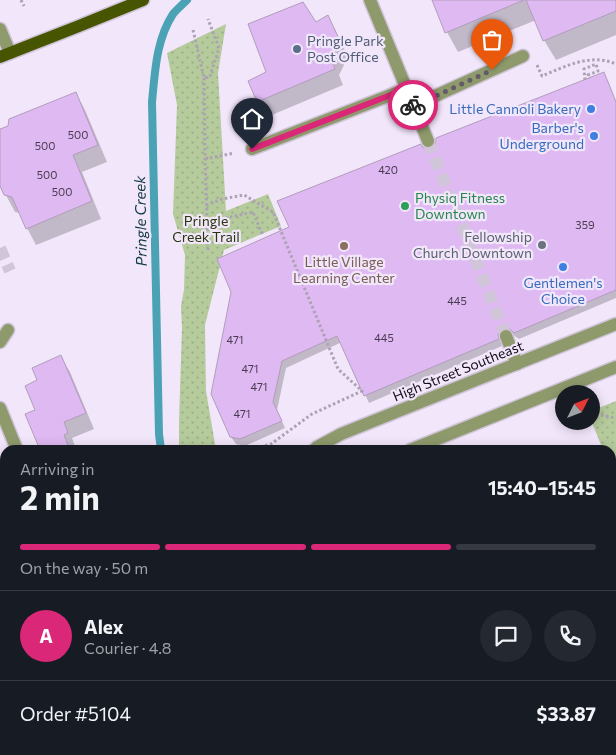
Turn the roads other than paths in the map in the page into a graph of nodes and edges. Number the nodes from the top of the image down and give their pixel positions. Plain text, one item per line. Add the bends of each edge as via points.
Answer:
1 (143, 0) edge
2 (370, 0) edge
3 (0, 29) edge
4 (5, 55) edge
5 (523, 56) road end
6 (406, 89) junction
7 (414, 106) junction
8 (428, 141) tunnel mouth
9 (252, 149) road end
10 (616, 324) edge
11 (8, 330) dead end
12 (506, 336) tunnel mouth
13 (0, 342) edge
14 (517, 364) junction
15 (616, 367) edge
16 (0, 408) edge
17 (15, 445) edge
18 (320, 445) edge
19 (422, 445) edge

1 - 4 main road
2 - 6 street
3 - 4 street
5 - 7 street
6 - 7 street
6 - 9 street
7 - 8 street
10 - 14 street, High Street Southeast
11 - 13 street
12 - 14 street
14 - 18 street, High Street Southeast
15 - 19 street
16 - 17 street

